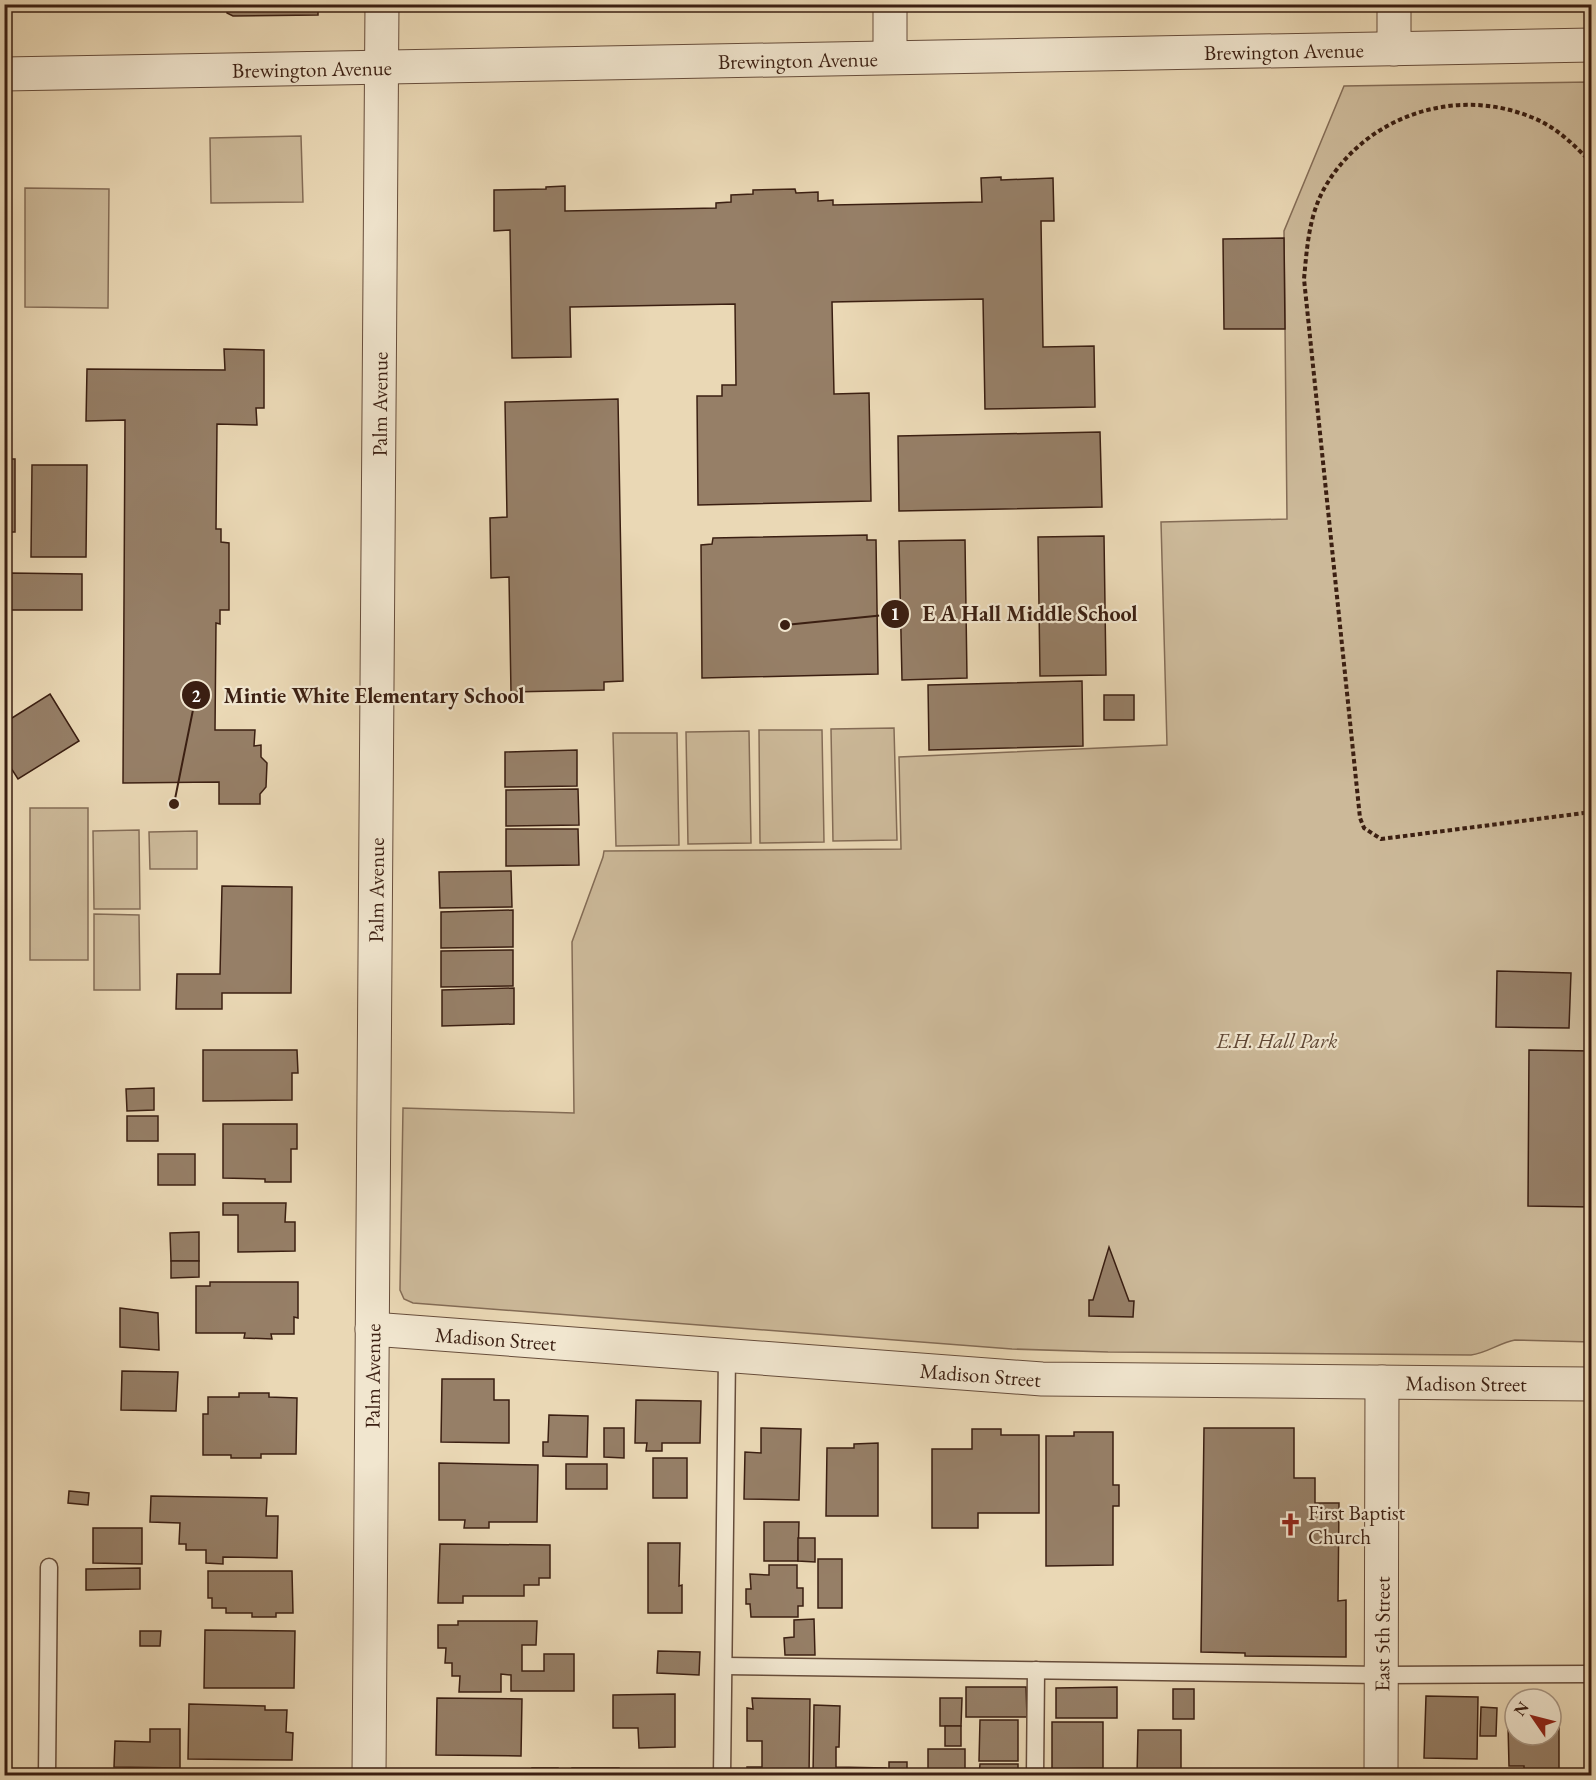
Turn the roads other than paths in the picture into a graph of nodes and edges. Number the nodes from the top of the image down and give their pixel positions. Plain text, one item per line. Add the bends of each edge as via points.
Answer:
1 (382, 4) edge
2 (890, 4) edge
3 (1394, 4) edge
4 (1592, 45) edge
5 (1394, 49) junction
6 (890, 57) junction
7 (380, 66) junction
8 (4, 74) edge
9 (372, 1329) junction
10 (727, 1355) junction
11 (1382, 1382) junction
12 (1592, 1384) edge
13 (49, 1567) dead end
14 (724, 1666) junction
15 (1036, 1670) junction
16 (1592, 1674) edge
17 (1382, 1675) junction
18 (47, 1776) edge
19 (369, 1776) edge
20 (722, 1776) edge
21 (1035, 1776) edge
22 (1381, 1776) edge

1 - 7 street, Palm Avenue
2 - 6 street
3 - 5 street
4 - 5 street, Brewington Avenue
5 - 6 street, Brewington Avenue
6 - 7 street, Brewington Avenue
7 - 8 street, Brewington Avenue
7 - 9 street, Palm Avenue
9 - 10 street, Madison Street
9 - 19 street, Palm Avenue
10 - 11 street, Madison Street via 1042,1379
10 - 14 lane
11 - 12 street, Madison Street
11 - 17 street, East 5th Street
13 - 18 lane
14 - 15 lane
14 - 20 lane
15 - 17 lane
15 - 21 lane
16 - 17 lane
17 - 22 street, East 5th Street

